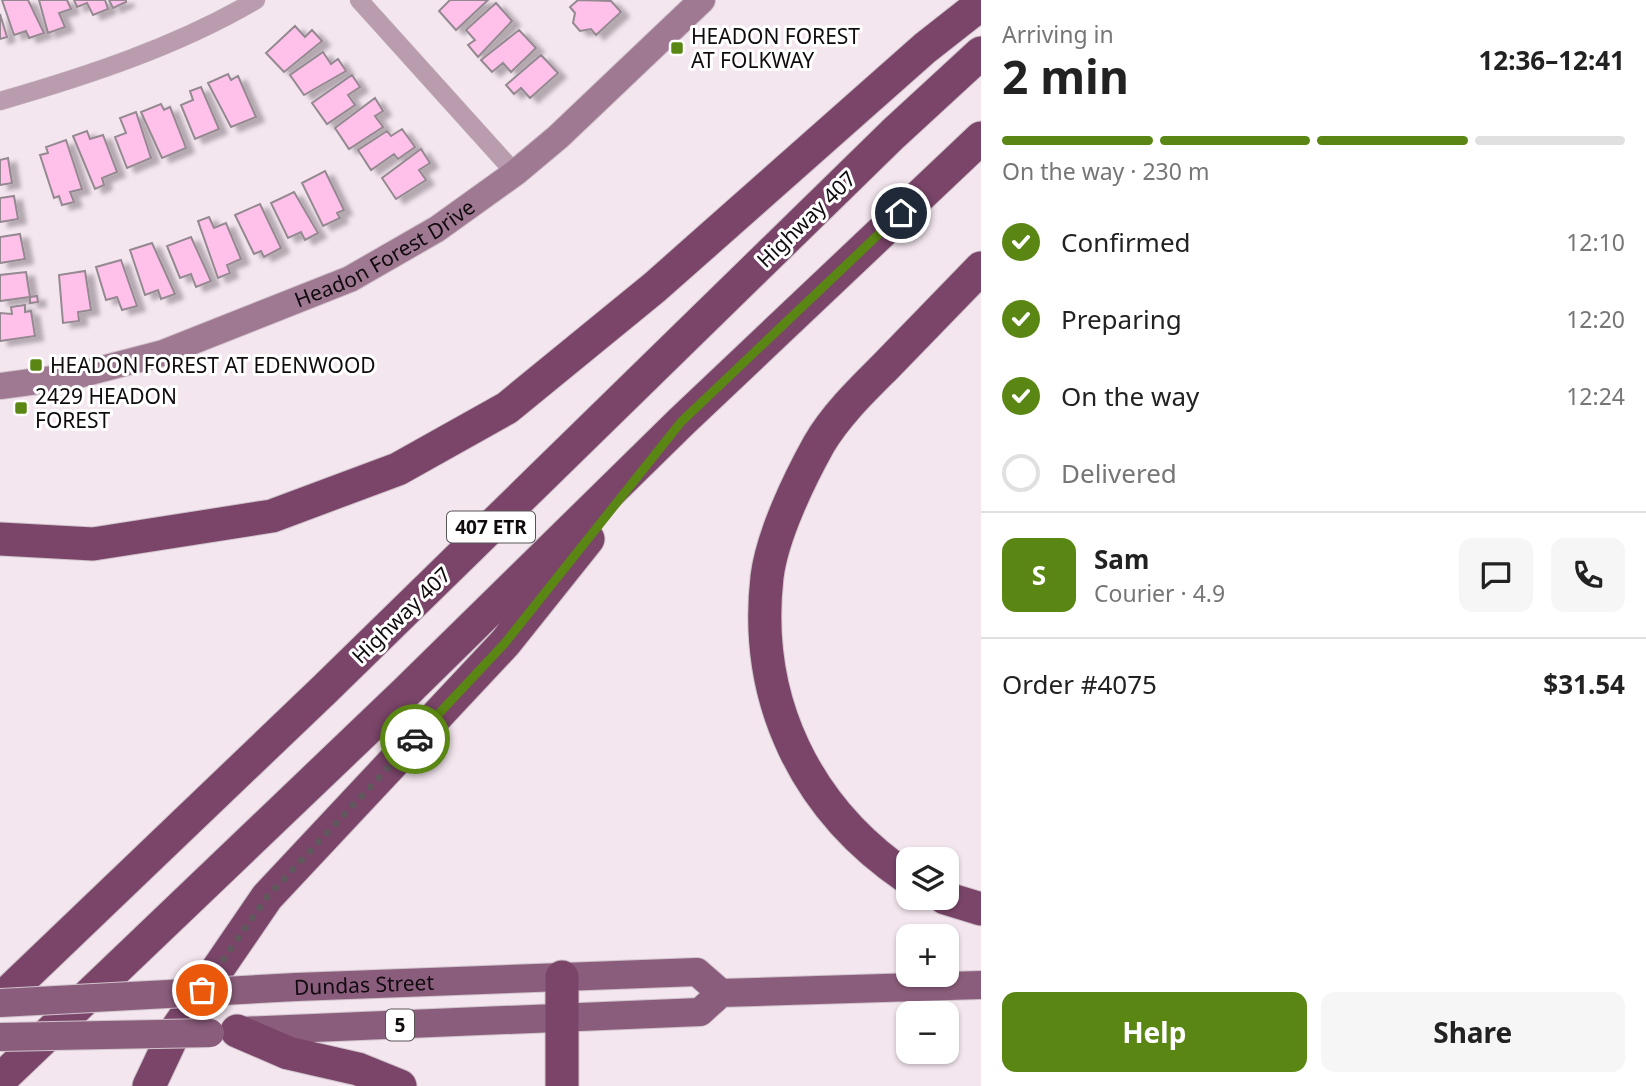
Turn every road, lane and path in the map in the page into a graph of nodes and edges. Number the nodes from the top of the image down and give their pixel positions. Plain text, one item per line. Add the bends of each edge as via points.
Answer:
1 (256, 0) edge
2 (359, 0) edge
3 (701, 0) edge
4 (981, 4) edge
5 (981, 53) edge
6 (0, 101) edge
7 (981, 138) edge
8 (515, 173) junction
9 (981, 268) edge
10 (0, 386) edge
11 (681, 422) junction
12 (0, 539) edge
13 (896, 870) edge
14 (959, 902) edge
15 (981, 909) edge
16 (562, 977) junction
17 (981, 985) edge
18 (721, 993) junction
19 (0, 1001) edge
20 (563, 1020) junction
21 (237, 1031) junction
22 (0, 1037) edge
23 (0, 1080) edge
24 (149, 1086) edge
25 (400, 1086) edge
26 (562, 1086) edge

1 - 6 street via 68,82
2 - 8 street
3 - 8 street, Headon Forest Drive
4 - 12 highway via 894,75 655,288 507,408 398,469 272,516 93,544
5 - 19 highway, Highway 407 / 407 ETR
7 - 11 highway, 407 ETR
8 - 10 street, Headon Forest Drive via 437,229 350,279 163,353 75,376
9 - 13 highway via 856,397 820,443 782,523 767,575 765,632 771,683 792,747 821,797 871,853
11 - 23 highway, 407 ETR
11 - 24 highway via 505,643 267,897 174,1033
14 - 15 highway
16 - 18 main road, Dundas Street / 5 via 697,972
16 - 19 main road, Dundas Street / 5, bridge
16 - 20 highway
17 - 18 main road
18 - 20 main road, Dundas Street / 5 via 700,1012
20 - 21 main road, Dundas Street / 5
20 - 26 highway
21 - 22 main road, Dundas Street / 5, bridge
21 - 25 highway via 288,1053 358,1069

